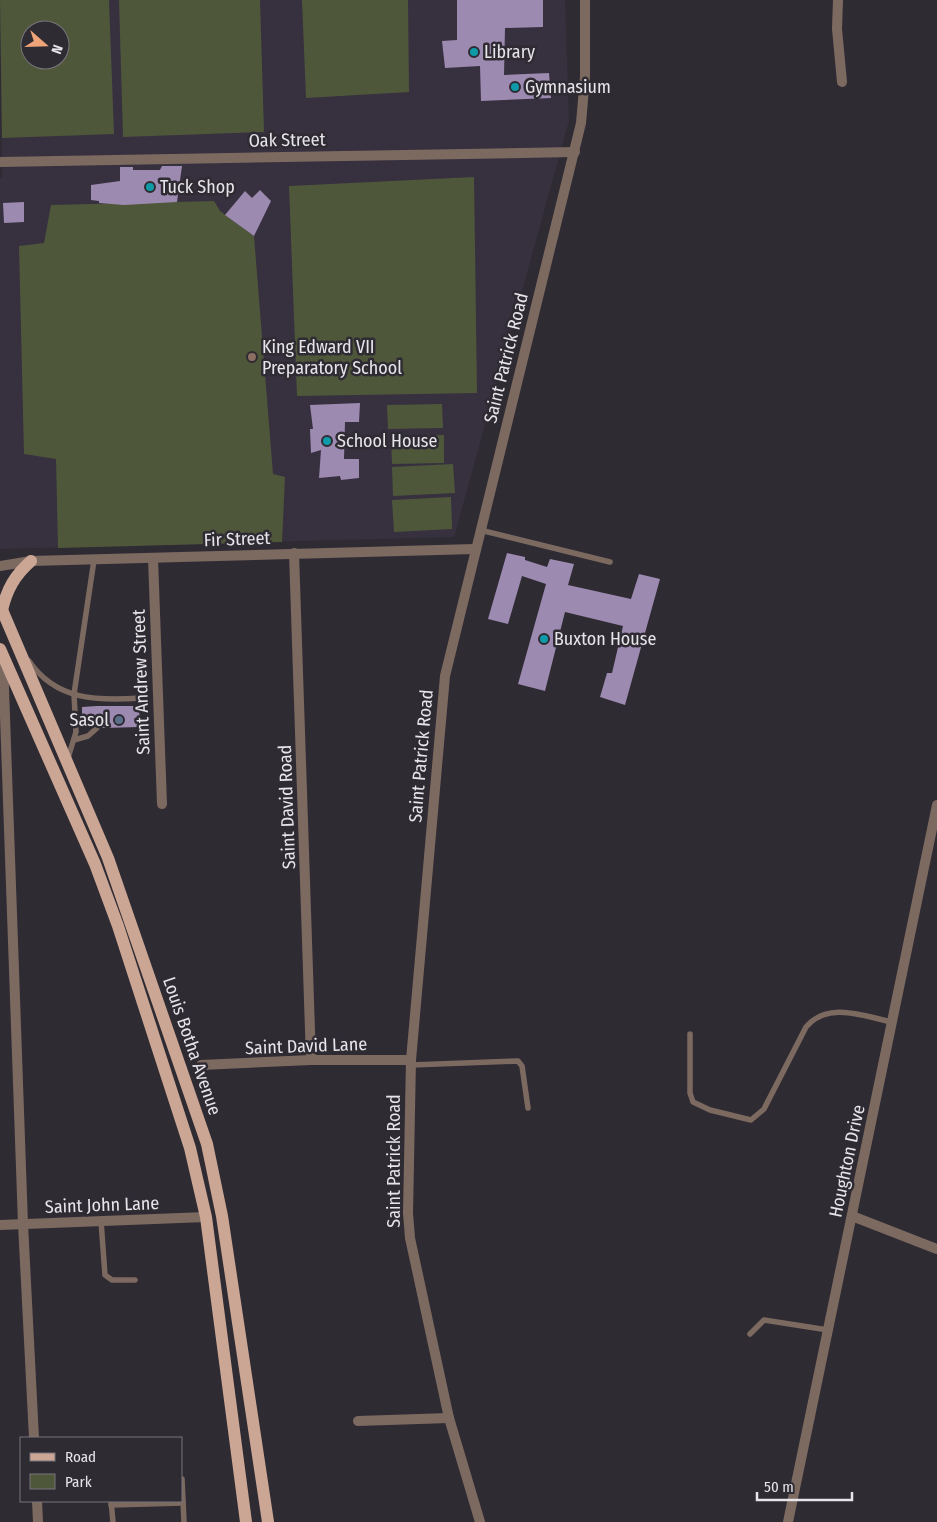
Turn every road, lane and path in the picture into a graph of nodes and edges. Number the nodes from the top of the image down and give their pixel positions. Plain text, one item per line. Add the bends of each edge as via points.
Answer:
1 (585, 0) edge
2 (838, 0) edge
3 (842, 82) dead end
4 (575, 152) junction
5 (0, 162) edge
6 (480, 530) junction
7 (475, 548) junction
8 (294, 553) junction
9 (153, 558) junction
10 (94, 560) junction
11 (31, 561) junction
12 (610, 562) dead end
13 (0, 566) edge
14 (1, 607) edge
15 (13, 637) junction
16 (2, 653) edge
17 (74, 694) junction
18 (141, 698) dead end
19 (97, 728) dead end
20 (74, 740) junction
21 (66, 762) junction
22 (162, 804) dead end
23 (937, 805) edge
24 (892, 1022) junction
25 (690, 1034) dead end
26 (312, 1060) junction
27 (411, 1062) junction
28 (201, 1065) dead end
29 (528, 1108) dead end
30 (852, 1216) junction
31 (206, 1217) junction
32 (102, 1222) junction
33 (23, 1224) junction
34 (0, 1225) edge
35 (937, 1249) edge
36 (135, 1280) dead end
37 (828, 1330) junction
38 (750, 1334) dead end
39 (449, 1418) junction
40 (358, 1421) dead end
41 (34, 1437) edge
42 (182, 1479) edge
43 (37, 1502) edge
44 (111, 1503) edge
45 (183, 1504) junction
46 (38, 1522) edge
47 (113, 1522) edge
48 (184, 1522) edge
49 (246, 1522) edge
50 (268, 1522) edge
51 (480, 1522) edge
52 (788, 1522) edge

1 - 4 street, Saint Patrick Road via 586,77
2 - 3 street
4 - 5 street, Oak Street
4 - 6 street, Saint Patrick Road
6 - 7 street, Saint Patrick Road
6 - 12 lane
7 - 8 street, Fir Street
7 - 27 street, Saint Patrick Road via 441,700
8 - 9 street, Fir Street
8 - 26 street, Saint David Road
9 - 10 street, Fir Street
9 - 22 street, Saint Andrew Street
10 - 11 street, Fir Street
10 - 17 lane
11 - 13 street, Fir Street
11 - 14 main road via 15,578
14 - 15 main road, Louis Botha Avenue
15 - 17 lane via 31,664 48,681
15 - 21 main road, Louis Botha Avenue
16 - 31 main road, Louis Botha Avenue via 95,864 118,926 190,1148
16 - 33 street
17 - 18 lane via 97,703
17 - 20 lane
19 - 20 lane via 88,736
20 - 21 lane
21 - 50 main road, Louis Botha Avenue via 132,922 213,1168
23 - 24 street, Houghton Drive
24 - 25 lane via 836,1011 814,1018 764,1109 751,1120 710,1110 693,1102 690,1093
24 - 30 street, Houghton Drive
26 - 27 street, Saint David Lane
26 - 28 street, Saint David Lane
27 - 29 lane via 518,1060 522,1066
27 - 39 street, Saint Patrick Road via 410,1238
30 - 35 street
30 - 37 street, Houghton Drive
31 - 32 street, Saint John Lane
31 - 49 main road, Louis Botha Avenue
32 - 33 street, Saint John Lane
32 - 36 lane via 105,1275 112,1280
33 - 34 street, Saint John Lane
33 - 41 street
37 - 38 lane via 764,1320
37 - 52 street, Houghton Drive
39 - 40 street
39 - 51 street, Saint Patrick Road
42 - 45 lane
43 - 46 street
44 - 45 lane
44 - 47 lane
45 - 48 lane

